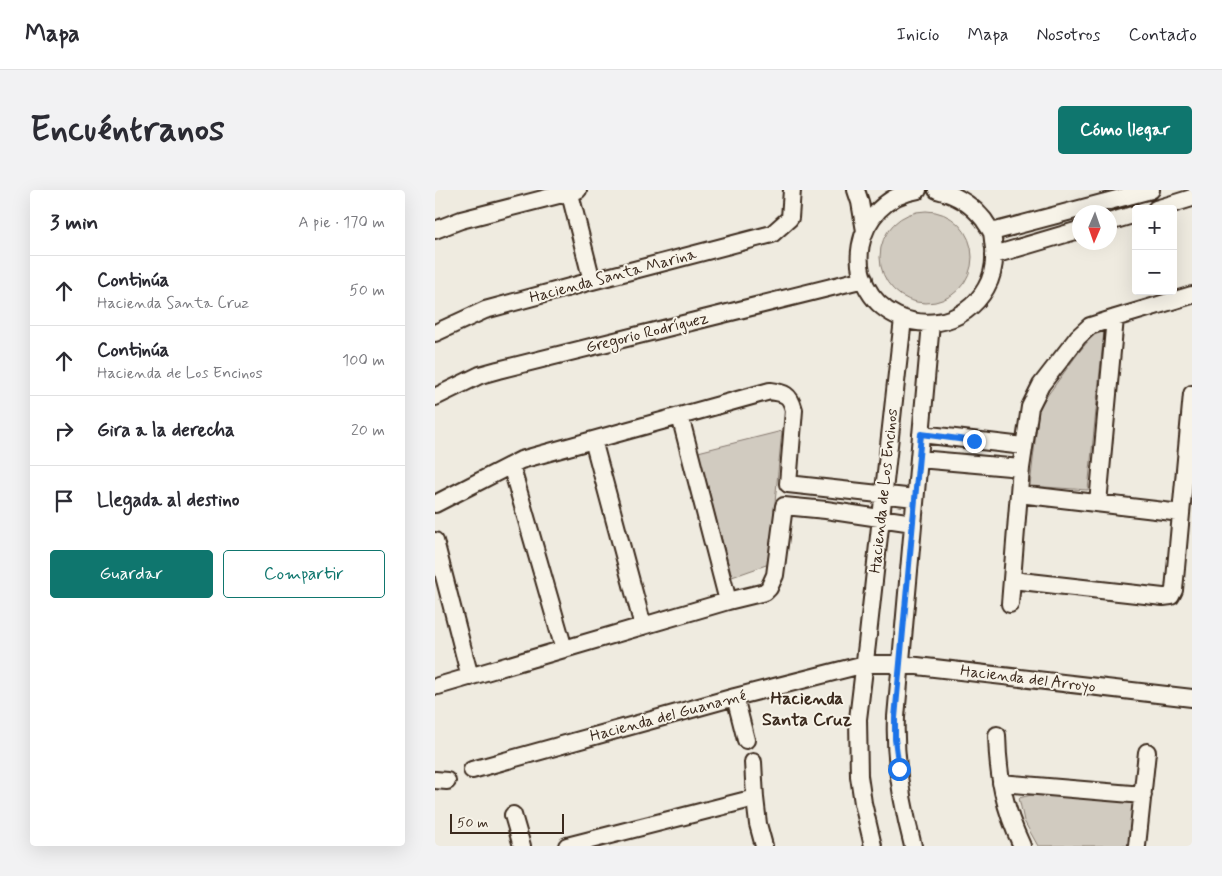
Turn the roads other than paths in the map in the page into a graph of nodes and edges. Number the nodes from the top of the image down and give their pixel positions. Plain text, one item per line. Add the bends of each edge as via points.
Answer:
1 (792, 190) edge
2 (856, 190) edge
3 (918, 190) edge
4 (937, 190) edge
5 (1151, 190) edge
6 (572, 191) edge
7 (1192, 198) edge
8 (1169, 205) edge
9 (1132, 215) edge
10 (1117, 220) edge
11 (435, 230) edge
12 (865, 231) junction
13 (991, 232) junction
14 (1072, 232) edge
15 (994, 255) junction
16 (864, 279) junction
17 (592, 281) junction
18 (1192, 295) edge
19 (1115, 318) junction
20 (903, 319) junction
21 (931, 323) junction
22 (435, 333) edge
23 (1192, 394) edge
24 (435, 398) edge
25 (680, 416) junction
26 (921, 434) junction
27 (593, 440) junction
28 (1024, 446) junction
29 (919, 460) junction
30 (511, 465) junction
31 (1021, 468) junction
32 (883, 494) junction
33 (1019, 494) junction
34 (915, 498) junction
35 (1098, 503) junction
36 (435, 504) edge
37 (1181, 513) junction
38 (881, 518) junction
39 (913, 523) junction
40 (435, 541) edge
41 (1012, 580) junction
42 (728, 601) junction
43 (1010, 604) dead end
44 (643, 626) junction
45 (564, 649) junction
46 (865, 664) junction
47 (901, 664) junction
48 (470, 677) junction
49 (438, 686) dead end
50 (735, 698) junction
51 (1192, 698) edge
52 (997, 735) dead end
53 (746, 740) dead end
54 (1147, 752) dead end
55 (753, 762) dead end
56 (472, 770) dead end
57 (1001, 783) junction
58 (1143, 795) junction
59 (755, 798) junction
60 (513, 815) dead end
61 (522, 846) edge
62 (567, 846) edge
63 (764, 846) edge
64 (873, 846) edge
65 (913, 846) edge
66 (1022, 846) edge
67 (1137, 846) edge

1 - 17 street, Hacienda Santa Marina via 790,218 772,234
2 - 12 street
3 - 12 street via 898,195 888,202 870,220
4 - 13 street via 968,203
5 - 13 street
6 - 11 street
6 - 17 street
7 - 8 street
9 - 10 street
12 - 16 street via 859,255
13 - 15 street
14 - 15 street
15 - 21 street via 987,288 973,306 953,318
16 - 20 street via 883,307
16 - 24 street, Gregorio Rodríguez via 498,370 480,375
17 - 22 street, Hacienda Santa Marina via 485,310
18 - 19 street
19 - 28 street via 1090,326 1041,385 1030,408
19 - 35 street
20 - 21 street
20 - 32 street, Hacienda de Los Encinos
21 - 26 street, Hacienda de Los Encinos
23 - 37 street
25 - 27 street
25 - 32 street via 770,390 781,393 789,397 794,410 788,484
25 - 42 street
26 - 28 street
26 - 29 street, Hacienda de Los Encinos
27 - 30 street
27 - 44 street
28 - 31 street
29 - 31 street
29 - 34 street, Hacienda de Los Encinos
30 - 36 street
30 - 45 street
31 - 33 street
32 - 34 street
32 - 38 street, Hacienda de Los Encinos
33 - 35 street
33 - 41 street
34 - 39 street, Hacienda de Los Encinos
35 - 37 street
37 - 41 street via 1175,590 1171,596
38 - 39 street
38 - 42 street via 784,506 775,575 769,588 765,592
38 - 46 street, Hacienda de Los Encinos
39 - 47 street, Hacienda de Los Encinos
40 - 48 street
41 - 43 street
42 - 44 street
44 - 45 street
45 - 48 street
46 - 47 street, Hacienda del Arroyo
46 - 50 street, Hacienda del Guanamé
46 - 64 street via 858,719 859,776
47 - 51 street, Hacienda del Arroyo
47 - 65 street via 895,739
48 - 49 street
50 - 53 street
50 - 56 street, Hacienda del Guanamé
52 - 57 street
54 - 58 street
55 - 59 street
57 - 58 street
57 - 66 street via 1010,818
58 - 67 street
59 - 62 street
59 - 63 street
60 - 61 street

